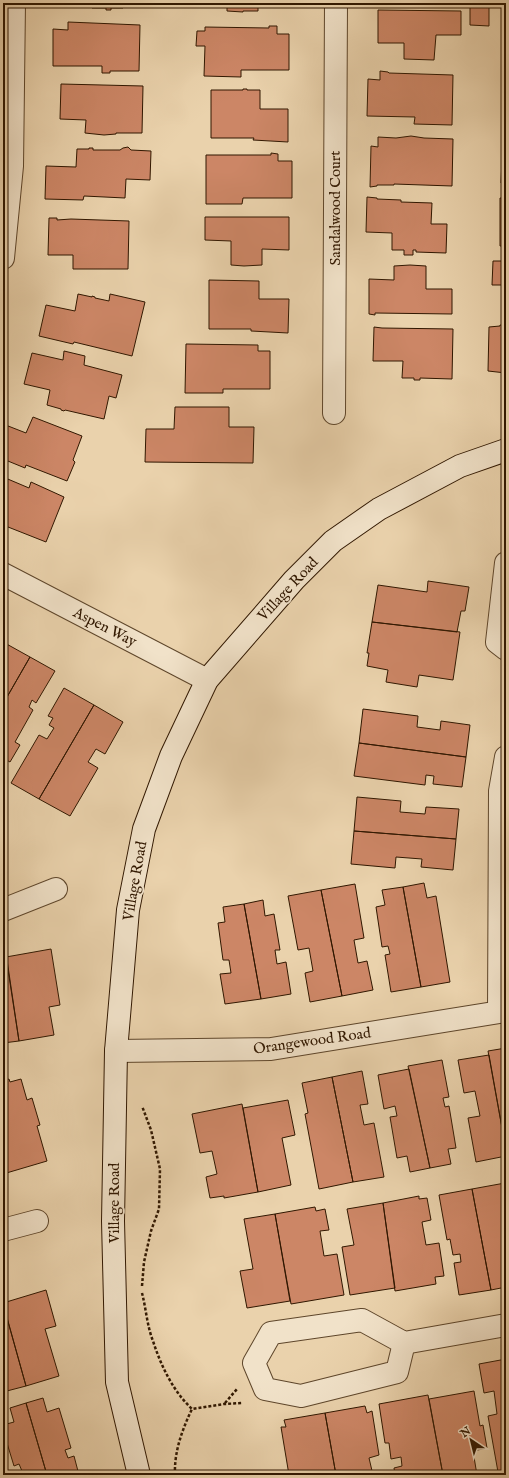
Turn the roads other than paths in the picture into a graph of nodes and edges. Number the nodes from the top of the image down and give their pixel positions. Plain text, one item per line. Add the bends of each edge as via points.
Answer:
1 (14, 3) edge
2 (336, 3) edge
3 (8, 166) edge
4 (3, 258) edge
5 (334, 413) dead end
6 (506, 450) edge
7 (506, 563) edge
8 (3, 574) edge
9 (506, 649) edge
10 (207, 680) junction
11 (506, 757) edge
12 (56, 890) dead end
13 (3, 910) edge
14 (502, 1012) edge
15 (116, 1051) junction
16 (38, 1221) dead end
17 (3, 1230) edge
18 (506, 1325) edge
19 (404, 1343) junction
20 (139, 1475) edge

1 - 3 street
2 - 5 street, Sandalwood Court
3 - 4 street
6 - 10 street, Village Road via 460,466 378,509 333,541 294,580
7 - 9 street via 497,642
8 - 10 street, Aspen Way
10 - 15 street, Village Road via 171,756 144,829 128,910
11 - 14 street via 500,791
12 - 13 street
14 - 15 street, Orangewood Road via 271,1049
15 - 20 street, Village Road via 112,1221 117,1382
16 - 17 street
18 - 19 street
19 - 19 street via 397,1372 301,1396 265,1389 254,1363 271,1333 362,1320

